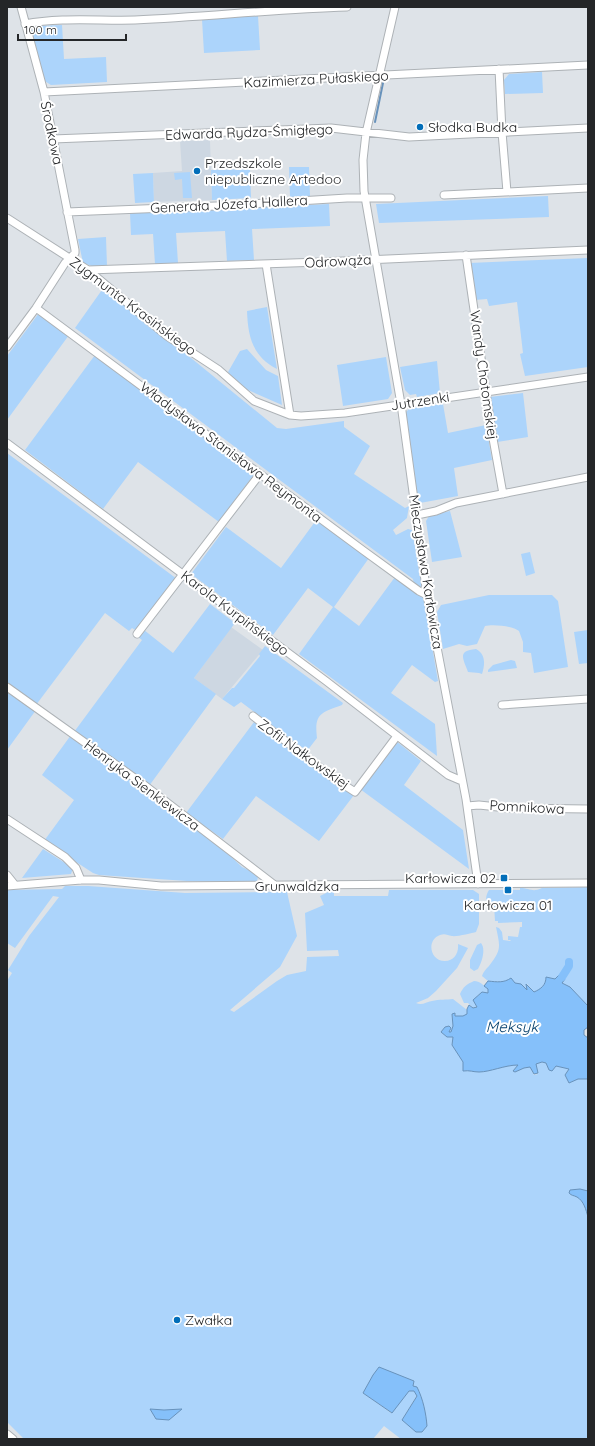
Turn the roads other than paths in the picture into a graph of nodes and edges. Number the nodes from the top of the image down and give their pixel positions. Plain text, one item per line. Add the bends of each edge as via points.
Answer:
1 (22, 7) edge
2 (330, 7) edge
3 (347, 7) edge
4 (395, 7) edge
5 (25, 24) junction
6 (588, 65) edge
7 (499, 69) junction
8 (379, 76) junction
9 (44, 92) junction
10 (588, 128) edge
11 (502, 132) junction
12 (366, 133) junction
13 (53, 139) junction
14 (588, 188) edge
15 (507, 192) junction
16 (444, 195) dead end
17 (365, 198) junction
18 (391, 198) dead end
19 (68, 212) junction
20 (7, 218) edge
21 (588, 250) edge
22 (466, 255) junction
23 (70, 258) junction
24 (376, 259) junction
25 (266, 264) junction
26 (88, 270) junction
27 (36, 308) junction
28 (7, 347) edge
29 (588, 377) edge
30 (487, 391) junction
31 (254, 401) joint
32 (401, 404) junction
33 (290, 415) junction
34 (7, 443) edge
35 (260, 474) junction
36 (588, 477) edge
37 (503, 494) junction
38 (416, 515) junction
39 (184, 574) junction
40 (427, 595) junction
41 (137, 634) dead end
42 (7, 687) edge
43 (588, 699) edge
44 (502, 705) dead end
45 (253, 716) dead end
46 (397, 736) junction
47 (462, 781) junction
48 (467, 806) junction
49 (588, 809) edge
50 (7, 819) edge
51 (7, 875) edge
52 (81, 880) junction
53 (588, 883) edge
54 (478, 884) junction
55 (15, 885) junction
56 (7, 886) edge
57 (276, 886) junction
58 (7, 1434) edge
59 (13, 1439) edge

1 - 5 street, Środkowa
2 - 3 street
2 - 5 street via 134,20 68,20
4 - 8 street, Mieczysława Karłowicza
5 - 9 street, Środkowa
6 - 7 street, Kazimierza Pułaskiego
7 - 8 street, Kazimierza Pułaskiego
7 - 11 street
8 - 9 street, Kazimierza Pułaskiego
8 - 12 street, Mieczysława Karłowicza
9 - 13 street, Środkowa
10 - 11 street, Edwarda Rydza-Śmigłego
11 - 12 street, Edwarda Rydza-Śmigłego via 409,137
11 - 15 street
12 - 13 street, Edwarda Rydza-Śmigłego via 331,128
12 - 17 street, Mieczysława Karłowicza via 363,160
13 - 19 street, Środkowa
14 - 15 street
15 - 16 street
17 - 18 street, Generała Józefa Hallera
17 - 19 street, Generała Józefa Hallera
17 - 24 street, Mieczysława Karłowicza
19 - 23 street, Środkowa via 75,250
20 - 23 street, Zygmunta Krasińskiego
21 - 22 street, Odrowąża
22 - 24 street, Odrowąża
22 - 30 street, Wandy Chotomskiej
23 - 26 street, Zygmunta Krasińskiego
23 - 27 street
24 - 25 street, Odrowąża
24 - 32 street, Mieczysława Karłowicza
25 - 26 street, Odrowąża
25 - 33 street
26 - 31 street, Zygmunta Krasińskiego via 167,336 219,370
27 - 28 street
27 - 35 street, Władysława Stanisława Reymonta
29 - 30 street, Jutrzenki
30 - 32 street, Jutrzenki
30 - 37 street, Wandy Chotomskiej
31 - 33 street, Jutrzenki
32 - 33 street, Jutrzenki via 345,413
32 - 38 street, Mieczysława Karłowicza
34 - 39 street, Karola Kurpińskiego
35 - 39 street
35 - 40 street, Władysława Stanisława Reymonta
36 - 37 street
37 - 38 street via 456,503
38 - 40 street, Mieczysława Karłowicza
39 - 41 street
39 - 46 street, Karola Kurpińskiego
40 - 47 street, Mieczysława Karłowicza
42 - 57 street, Henryka Sienkiewicza via 143,784
43 - 44 street
45 - 46 street, Zofii Nałkowskiej via 355,792
46 - 47 street, Karola Kurpińskiego via 448,776
47 - 48 street, Mieczysława Karłowicza
48 - 49 street, Pomnikowa via 479,804 507,808
48 - 54 street, Mieczysława Karłowicza
50 - 52 street via 65,858 76,868
51 - 55 street
52 - 55 street, Grunwaldzka
52 - 57 street, Grunwaldzka via 161,886
53 - 54 street, Grunwaldzka
54 - 57 street, Grunwaldzka
55 - 56 street, Grunwaldzka
58 - 59 street

